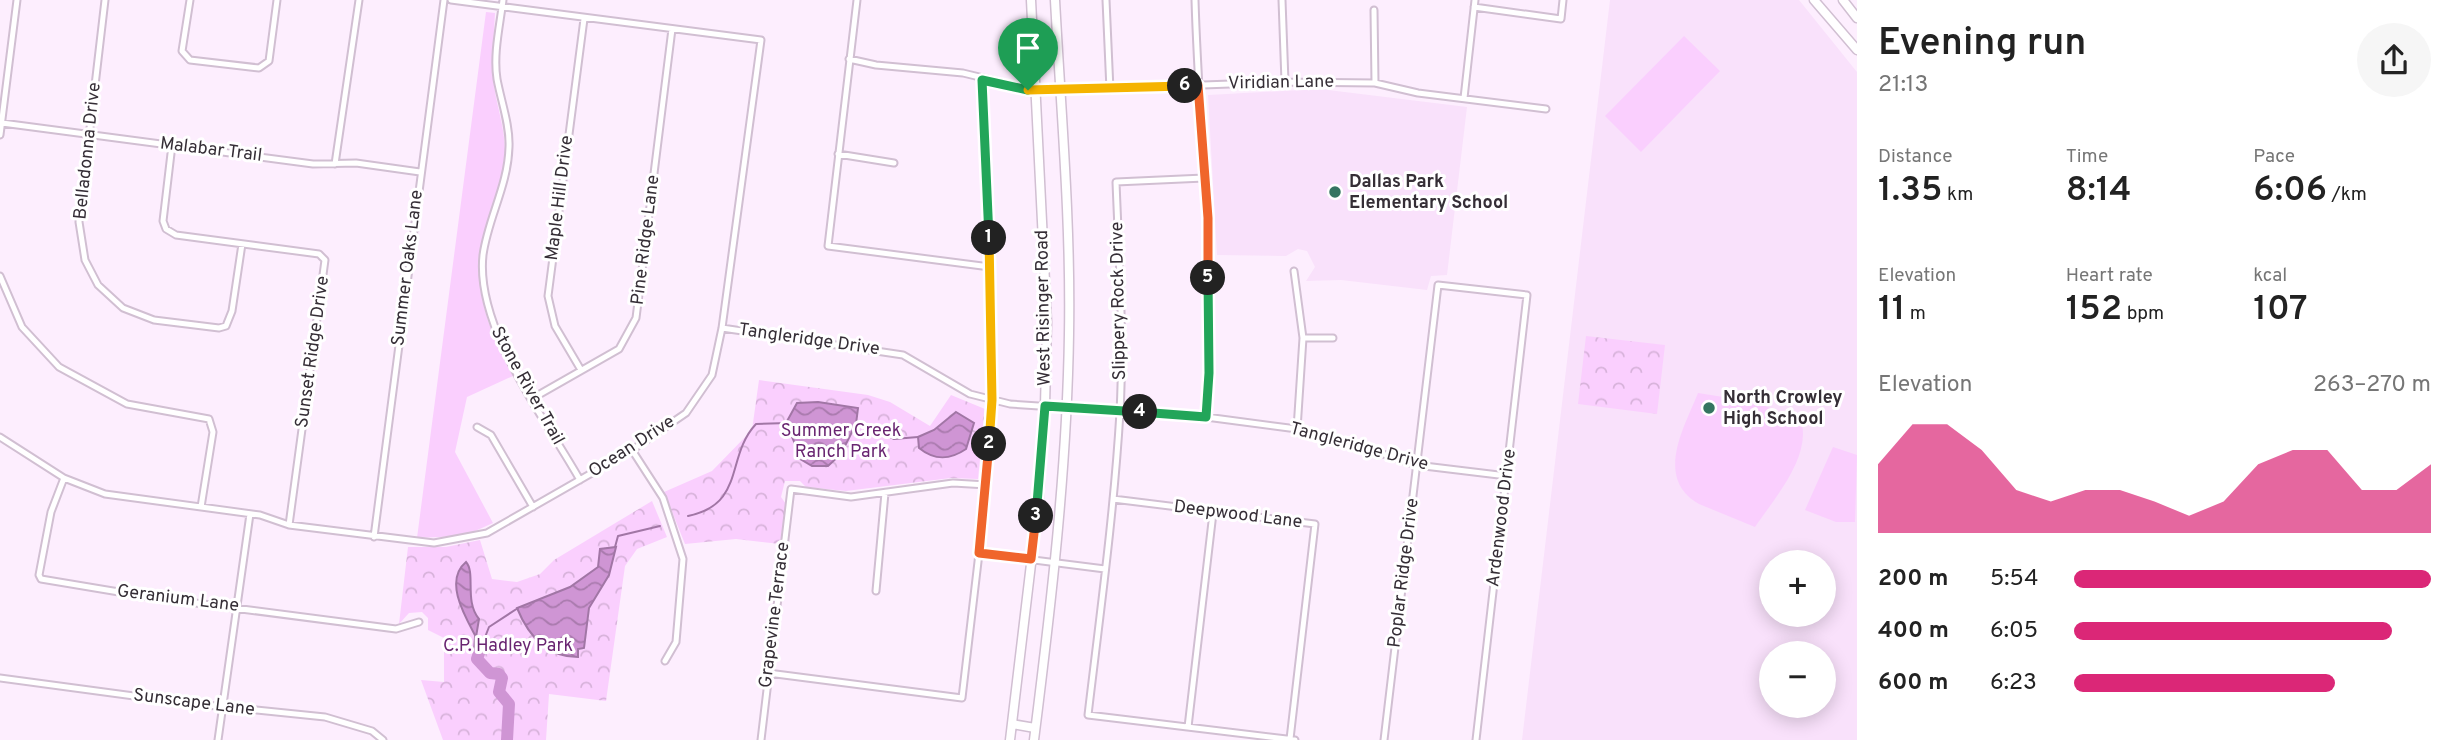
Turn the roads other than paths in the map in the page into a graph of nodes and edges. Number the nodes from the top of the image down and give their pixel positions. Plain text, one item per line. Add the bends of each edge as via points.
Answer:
1 (17, 0) edge
2 (105, 0) edge
3 (190, 0) edge
4 (277, 0) edge
5 (359, 0) edge
6 (444, 0) edge
7 (451, 0) edge
8 (857, 0) edge
9 (1031, 0) edge
10 (1055, 0) edge
11 (1106, 0) edge
12 (1195, 0) edge
13 (1282, 0) edge
14 (1563, 0) edge
15 (1814, 0) edge
16 (1843, 0) edge
17 (503, 3) edge
18 (1475, 4) edge
19 (1374, 10) dead end
20 (1857, 18) edge
21 (584, 19) junction
22 (673, 29) junction
23 (1857, 50) edge
24 (849, 59) junction
25 (982, 80) junction
26 (1285, 82) junction
27 (1374, 83) junction
28 (1198, 85) junction
29 (1111, 90) junction
30 (1037, 91) junction
31 (1060, 91) junction
32 (1464, 98) junction
33 (1546, 109) dead end
34 (2, 123) junction
35 (0, 135) edge
36 (88, 135) junction
37 (173, 145) junction
38 (838, 154) junction
39 (894, 163) dead end
40 (335, 164) junction
41 (420, 172) junction
42 (1204, 178) junction
43 (242, 244) junction
44 (990, 267) junction
45 (1294, 271) dead end
46 (0, 276) edge
47 (2, 287) edge
48 (1527, 295) joint
49 (722, 328) junction
50 (1303, 338) junction
51 (1333, 338) dead end
52 (581, 370) junction
53 (533, 398) junction
54 (992, 400) junction
55 (1045, 406) junction
56 (1067, 407) junction
57 (1120, 411) junction
58 (1206, 417) junction
59 (477, 427) dead end
60 (1297, 429) junction
61 (0, 437) edge
62 (632, 450) junction
63 (1416, 465) junction
64 (1507, 476) junction
65 (64, 478) junction
66 (580, 480) junction
67 (987, 485) junction
68 (885, 492) junction
69 (1113, 499) junction
70 (201, 507) junction
71 (533, 507) junction
72 (1213, 513) junction
73 (250, 514) junction
74 (289, 525) junction
75 (374, 537) junction
76 (979, 553) junction
77 (1031, 559) junction
78 (1054, 563) junction
79 (1105, 569) junction
80 (876, 591) dead end
81 (236, 607) junction
82 (419, 622) dead end
83 (665, 661) dead end
84 (768, 673) junction
85 (0, 678) edge
86 (222, 707) junction
87 (1012, 724) junction
88 (1188, 727) junction
89 (1035, 728) junction
90 (218, 740) edge
91 (383, 740) edge
92 (761, 740) edge
93 (1010, 740) edge
94 (1034, 740) edge
95 (1292, 740) edge
96 (1384, 740) edge
97 (1476, 740) edge

1 - 34 street
2 - 36 street, Belladonna Drive
3 - 4 street via 182,51 190,60 258,68 269,61
5 - 40 street
6 - 41 street, Summer Oaks Lane
7 - 17 street, Ocean Drive
8 - 24 street
9 - 30 main road, West Risinger Road
10 - 31 main road, West Risinger Road
11 - 29 street
12 - 28 street
13 - 26 street
14 - 18 street via 1561,19
15 - 23 main road
16 - 20 main road
17 - 21 street, Ocean Drive
17 - 53 street, Stone River Trail via 497,76 509,162 487,231 482,281 494,331
18 - 32 street
19 - 27 street
21 - 22 street, Ocean Drive
21 - 52 street, Maple Hill Drive via 548,296 555,326
22 - 49 street, Ocean Drive via 761,40
22 - 52 street, Pine Ridge Lane via 636,318 619,349
24 - 25 street, Viridian Lane via 962,73
24 - 38 street
25 - 30 street, Viridian Lane
25 - 44 street
26 - 27 street, Viridian Lane
26 - 28 street, Viridian Lane
27 - 32 street, Viridian Lane
28 - 29 street, Viridian Lane
28 - 42 street
29 - 31 street, Viridian Lane
30 - 31 street, Viridian Lane
30 - 55 main road, West Risinger Road
31 - 56 main road, West Risinger Road via 1069,318
32 - 33 street, Viridian Lane
34 - 35 street
34 - 36 street, Malabar Trail
36 - 37 street, Malabar Trail
36 - 43 street, Belladonna Drive via 79,222 85,260 98,285 123,308 154,320 226,326
37 - 40 street, Malabar Trail
37 - 43 street, Sunset Ridge Drive via 163,221 166,229 176,235
38 - 39 street
38 - 44 street via 828,246
40 - 41 street, Malabar Trail
41 - 75 street, Summer Oaks Lane
42 - 57 street, Slippery Rock Drive via 1116,182
42 - 58 street via 1208,218
43 - 74 street, Sunset Ridge Drive via 319,254 325,260
44 - 54 street
45 - 50 street
46 - 47 street
47 - 70 street via 22,327 58,367 127,404 209,419 213,432
48 - 63 street, Poplar Ridge Drive via 1438,285
48 - 64 street, Ardenwood Drive
49 - 54 street, Tangleridge Drive via 903,355 949,383
49 - 62 street, Ocean Drive via 712,375 686,413
50 - 51 street
50 - 60 street
52 - 53 street, Pine Ridge Lane
53 - 66 street, Stone River Trail
54 - 55 street, Tangleridge Drive
54 - 67 street
55 - 56 street, Tangleridge Drive
55 - 77 main road, West Risinger Road
56 - 57 street, Tangleridge Drive
56 - 78 main road, West Risinger Road
57 - 58 street, Tangleridge Drive
57 - 69 street, Slippery Rock Drive
58 - 60 street, Tangleridge Drive
59 - 71 street via 491,435
60 - 63 street, Tangleridge Drive
61 - 65 street, Ocean Drive
62 - 66 street, Ocean Drive
62 - 83 street via 663,498 683,559 676,642
63 - 64 street, Tangleridge Drive
63 - 96 street, Poplar Ridge Drive
64 - 97 street, Ardenwood Drive
65 - 70 street, Ocean Drive via 105,494
65 - 81 street, Geranium Lane via 51,512 41,579
66 - 71 street, Ocean Drive
67 - 68 street via 953,483
67 - 76 street
68 - 80 street
68 - 84 street, Grapevine Terrace via 851,497 791,489
69 - 72 street, Deepwood Lane
69 - 79 street, Slippery Rock Drive
70 - 73 street, Ocean Drive
71 - 75 street, Ocean Drive via 487,533 461,540 434,543
72 - 88 street
72 - 95 street, Deepwood Lane via 1315,524
73 - 74 street, Ocean Drive
73 - 81 street
74 - 75 street, Ocean Drive
76 - 77 street
76 - 84 street via 962,698
77 - 78 street
77 - 87 main road, West Risinger Road
78 - 79 street
78 - 89 main road, West Risinger Road
79 - 88 street, Slippery Rock Drive via 1088,715
81 - 82 street, Geranium Lane via 396,629
81 - 86 street
84 - 92 street, Grapevine Terrace
85 - 86 street, Sunscape Lane
86 - 90 street
86 - 91 street, Sunscape Lane via 334,718 372,731
87 - 89 main road
87 - 93 main road, West Risinger Road
88 - 95 street
89 - 94 main road, West Risinger Road

